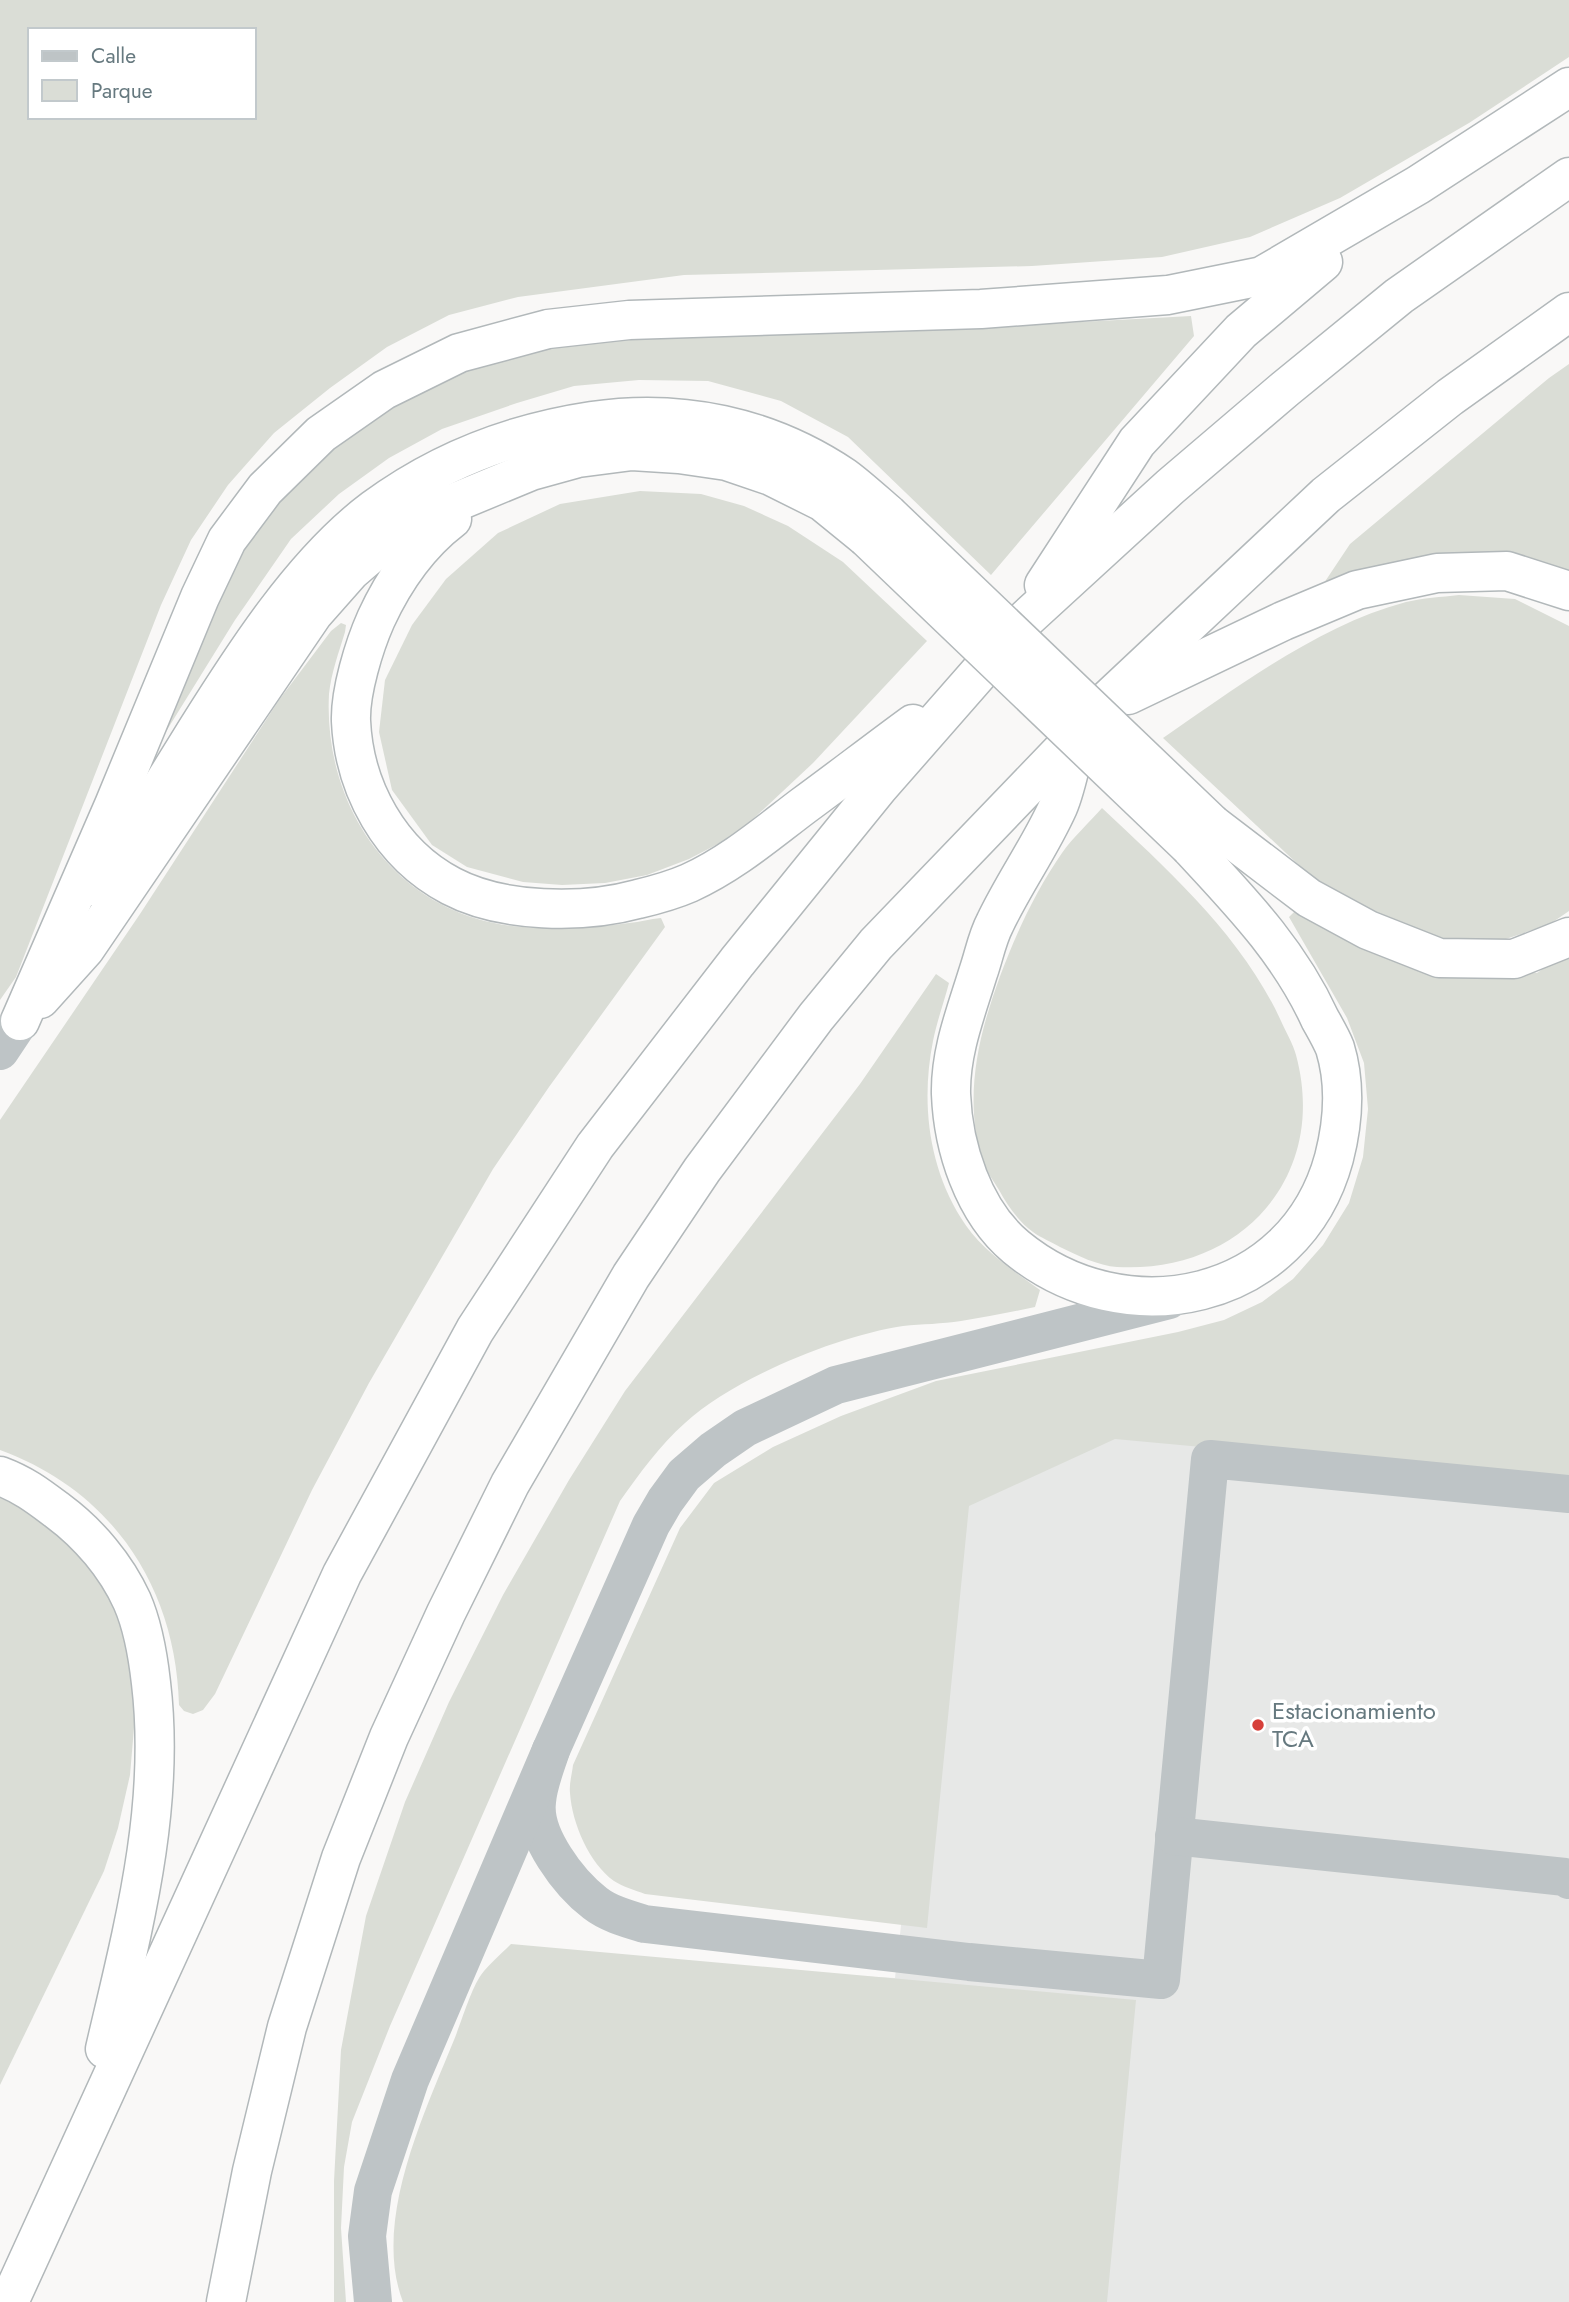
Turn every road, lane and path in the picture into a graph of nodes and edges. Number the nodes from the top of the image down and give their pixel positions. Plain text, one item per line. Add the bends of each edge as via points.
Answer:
1 (1569, 87) edge
2 (1569, 177) edge
3 (1418, 185) junction
4 (1569, 312) edge
5 (489, 490) junction
6 (877, 525) junction
7 (1569, 591) edge
8 (1027, 618) junction
9 (977, 677) junction
10 (1088, 722) junction
11 (1201, 835) junction
12 (1569, 937) edge
13 (10, 1036) edge
14 (1202, 1291) junction
15 (0, 1476) edge
16 (1569, 1494) edge
17 (551, 1749) junction
18 (1174, 1836) junction
19 (1568, 1878) edge
20 (86, 2132) junction
21 (9, 2302) edge
22 (226, 2302) edge
23 (373, 2302) edge

1 - 3 highway
2 - 8 highway via 1399,296 1284,389
3 - 8 highway via 1241,331 1174,400 1110,482
3 - 13 highway via 1262,276 1168,295 981,309 629,320 562,328 458,353 384,390 321,434 265,489 227,540
4 - 10 highway via 1325,495
5 - 6 highway via 531,471 579,458 632,451 679,454 727,461 771,476
5 - 9 highway via 444,525 409,561 386,598 358,673 351,719 356,764 369,799 411,858 451,886 488,899 540,908 635,900 687,884 727,863
5 - 13 highway via 427,514 386,541 320,605 85,949
6 - 11 highway, bridge
6 - 13 highway via 844,477 791,448 739,428 685,418 628,416 519,436 464,456 411,484 372,511 323,557 240,661
7 - 10 highway via 1507,571 1437,573 1357,590 1283,621
8 - 9 highway
9 - 20 highway via 878,788 595,1146 475,1331 342,1574
10 - 14 highway via 1058,806 993,925 956,1043 951,1091 955,1133 986,1213 1014,1246 1049,1269 1118,1294 1161,1297
10 - 22 highway via 876,944 816,1017 702,1170 631,1276 510,1484 389,1737 341,1858 287,2027
11 - 12 highway via 1368,930 1439,958 1514,960
11 - 14 highway via 1250,912 1293,968 1335,1048 1342,1092 1340,1136 1312,1209 1291,1238 1263,1264
14 - 17 lane via 836,1385 745,1428 713,1450 684,1475 664,1501
15 - 20 highway via 23,1485 77,1525 108,1560 132,1601 148,1654 155,1713 151,1832
16 - 18 lane via 1210,1459
17 - 18 lane via 537,1803 539,1826 549,1849 596,1904 645,1924 1161,1980
17 - 23 lane via 410,2080 385,2150 367,2236
18 - 19 lane
20 - 21 highway

